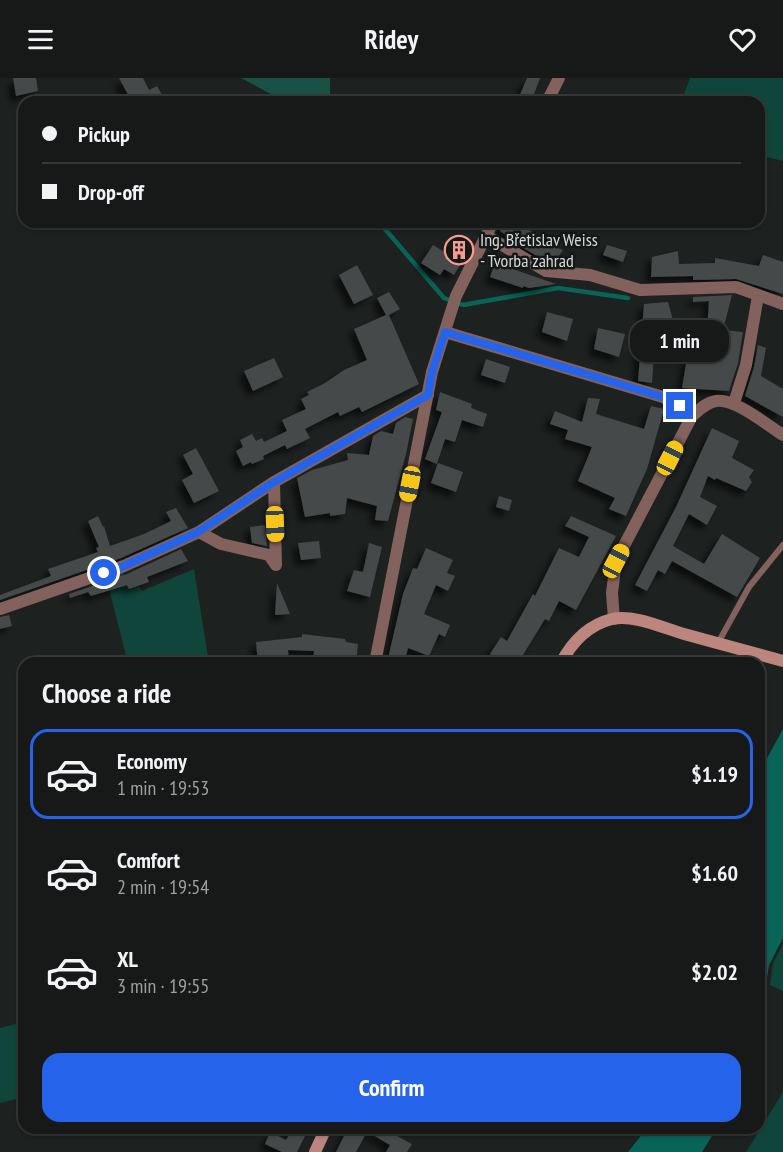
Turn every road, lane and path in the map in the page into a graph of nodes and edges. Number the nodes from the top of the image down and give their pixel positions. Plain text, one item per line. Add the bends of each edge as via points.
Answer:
1 (559, 78) edge
2 (550, 96) edge
3 (490, 228) edge
4 (487, 236) junction
5 (758, 296) junction
6 (783, 304) edge
7 (445, 332) junction
8 (428, 395) junction
9 (734, 403) junction
10 (692, 416) junction
11 (783, 435) edge
12 (274, 482) junction
13 (198, 532) junction
14 (783, 545) edge
15 (0, 609) edge
16 (614, 619) junction
17 (718, 643) junction
18 (376, 657) edge
19 (564, 657) edge
20 (783, 662) edge
21 (323, 1134) edge
22 (315, 1152) edge

1 - 2 street
3 - 4 street
4 - 5 street via 546,271 590,275 640,290 736,287
4 - 7 street via 454,302
5 - 6 street
5 - 9 street via 746,365
7 - 8 street
7 - 10 street via 663,397
8 - 12 street
8 - 18 street
9 - 10 street via 716,400
9 - 11 street
10 - 16 street via 616,561
12 - 13 street
12 - 13 street via 276,565 269,555 221,544
13 - 15 street via 124,566
14 - 17 lane via 749,587
16 - 17 street via 643,622
16 - 19 street via 596,624
17 - 20 street
21 - 22 street

